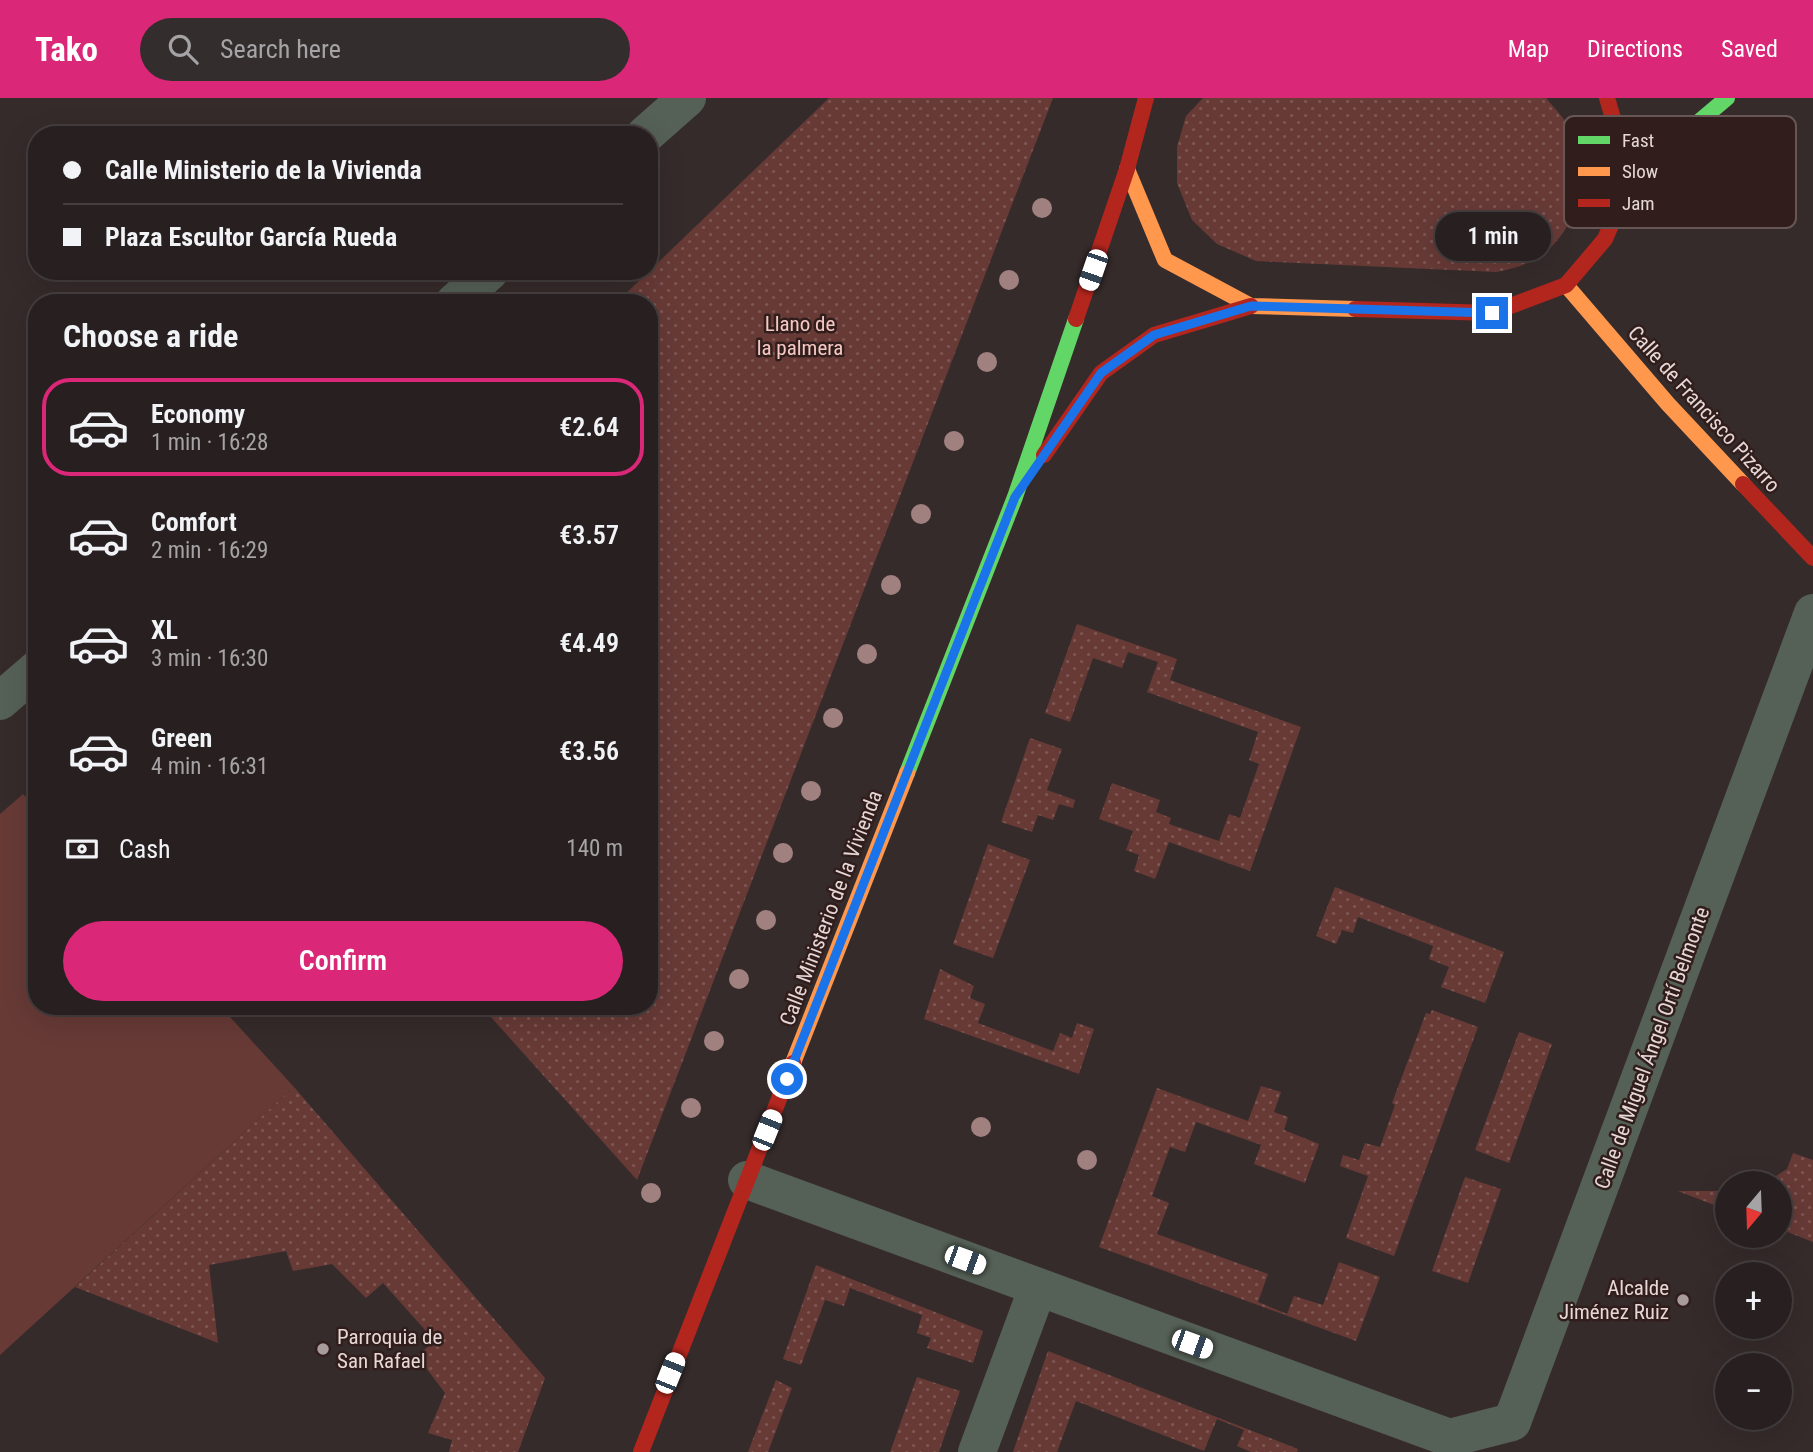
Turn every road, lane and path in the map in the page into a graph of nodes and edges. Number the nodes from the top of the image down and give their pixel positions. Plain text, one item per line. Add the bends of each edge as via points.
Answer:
1 (687, 98) edge
2 (1146, 98) edge
3 (1607, 98) edge
4 (1727, 98) edge
5 (1612, 116) edge
6 (1706, 116) edge
7 (655, 126) edge
8 (1127, 169) junction
9 (1610, 228) edge
10 (480, 280) edge
11 (1566, 285) junction
12 (464, 294) edge
13 (1251, 306) junction
14 (1015, 497) junction
15 (1813, 558) edge
16 (1813, 613) edge
17 (28, 677) edge
18 (0, 701) edge
19 (747, 1180) junction
20 (1038, 1287) junction
21 (1448, 1445) edge
22 (641, 1452) edge
23 (977, 1452) edge

1 - 7 street
2 - 8 street, Calle Ministerio de la Vivienda
3 - 5 street
4 - 6 street
8 - 13 street via 1165,260
8 - 14 street, Calle Ministerio de la Vivienda
9 - 11 street
10 - 12 street
11 - 13 street via 1492,313
11 - 15 street, Calle de Francisco Pizarro via 1668,404
13 - 14 street, Calle Ministerio de la Vivienda via 1154,335 1101,373
14 - 19 street, Calle Ministerio de la Vivienda
16 - 21 street, Calle de Miguel Ángel Ortí Belmonte via 1512,1422
17 - 18 street
19 - 20 street, Calle de Miguel Ángel Ortí Belmonte
19 - 22 street, Calle Ministerio de la Vivienda
20 - 21 street, Calle de Miguel Ángel Ortí Belmonte
20 - 23 street

